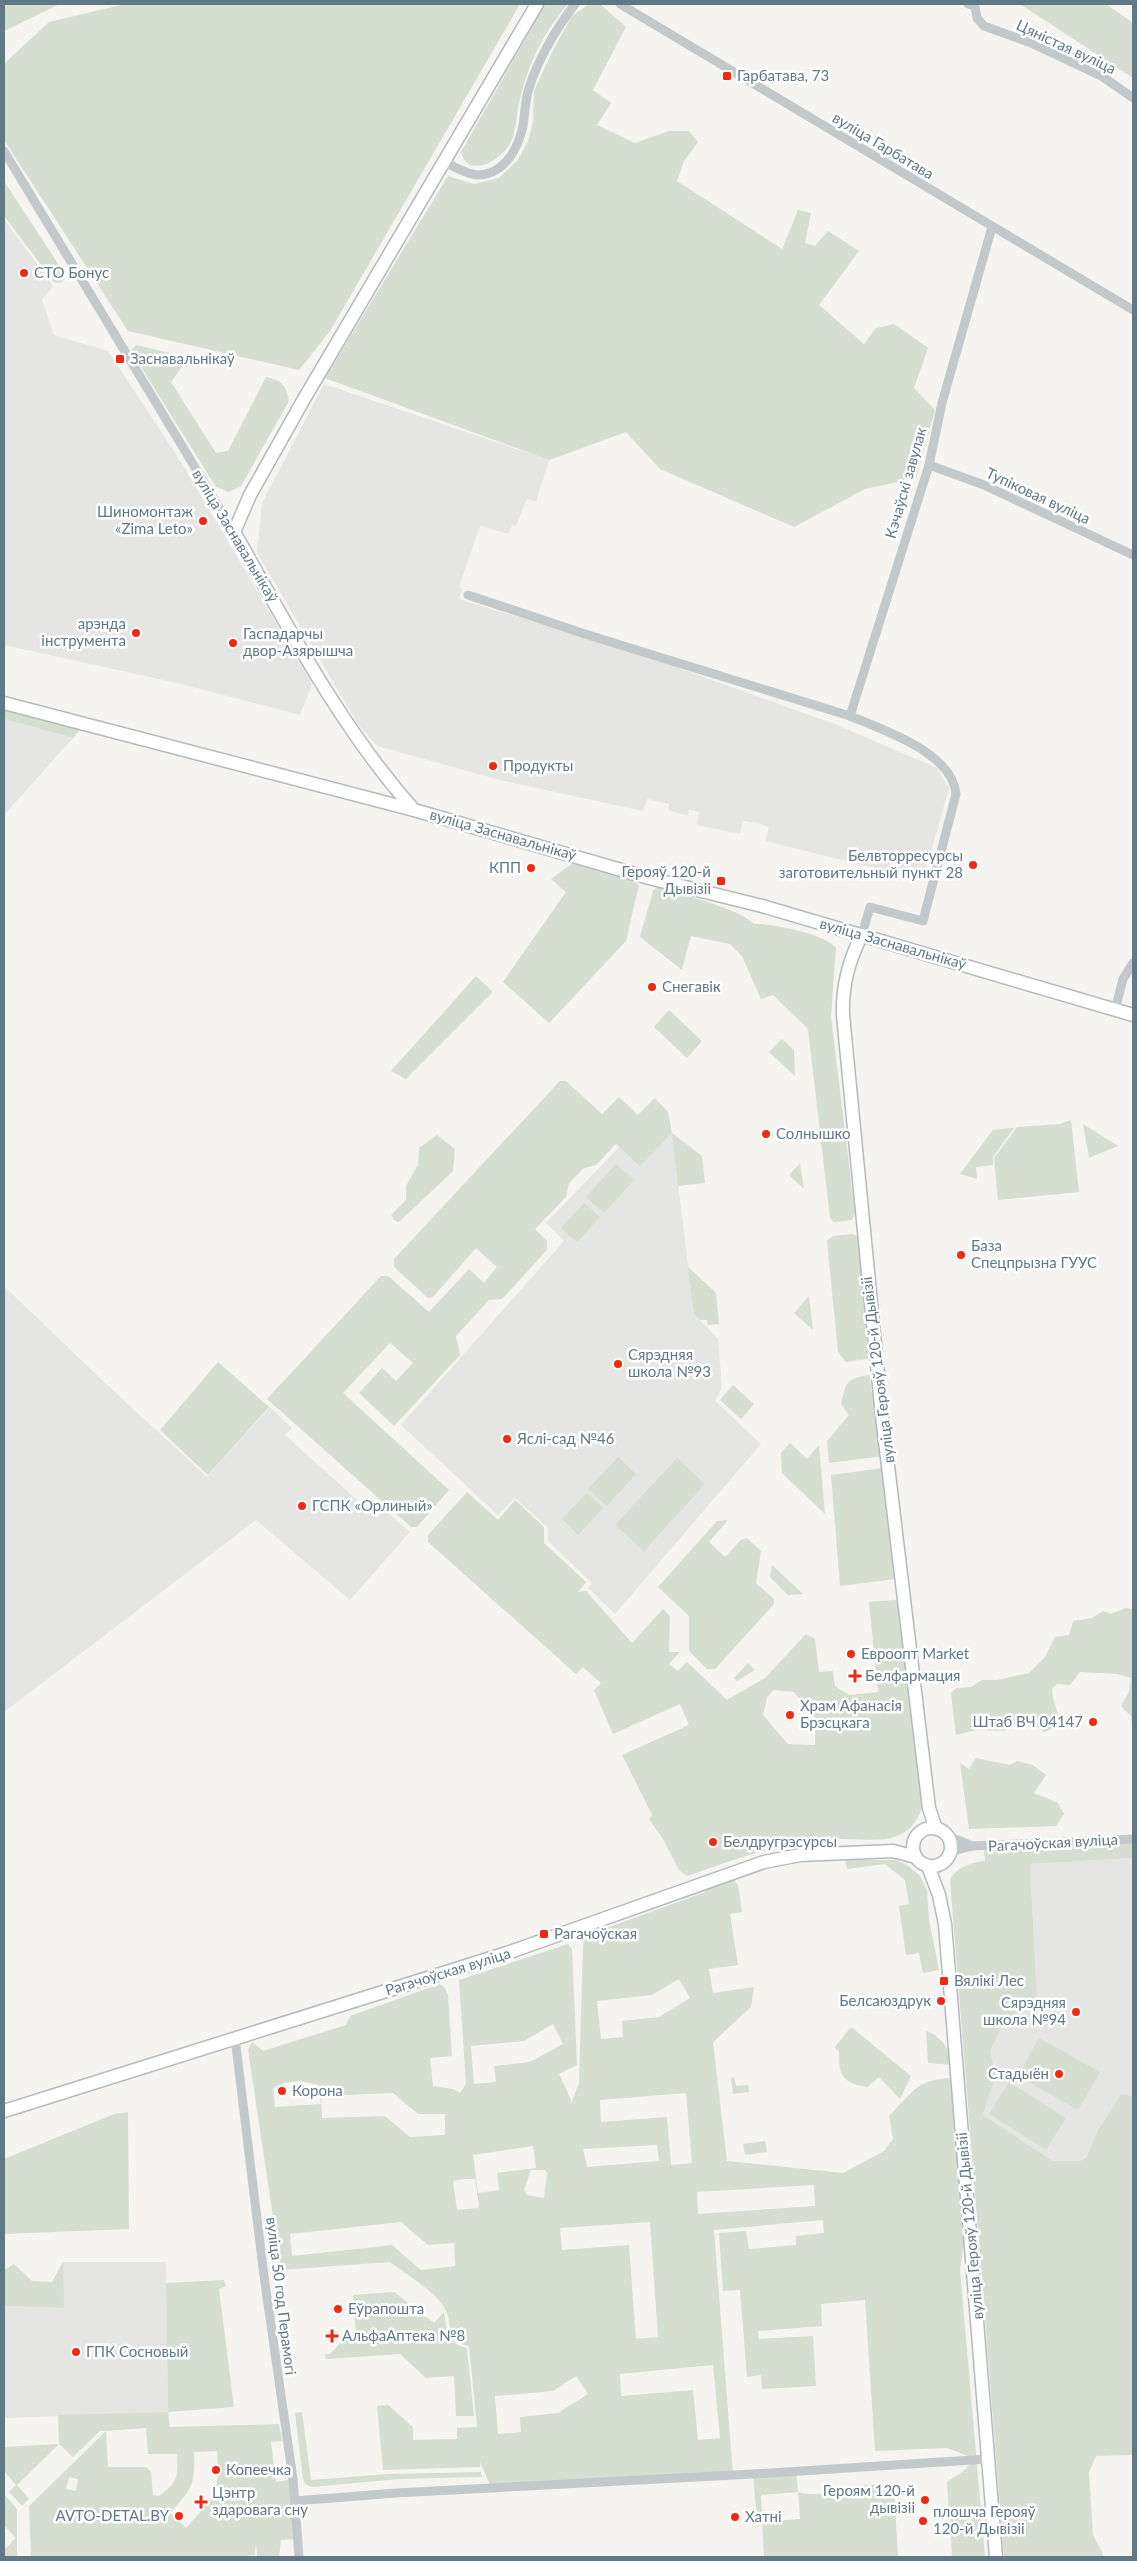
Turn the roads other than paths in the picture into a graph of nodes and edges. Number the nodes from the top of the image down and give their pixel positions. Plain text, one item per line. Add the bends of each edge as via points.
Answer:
1 (537, 4) edge
2 (575, 4) edge
3 (620, 4) edge
4 (968, 4) edge
5 (1133, 98) edge
6 (4, 152) edge
7 (445, 162) junction
8 (992, 227) junction
9 (1133, 310) edge
10 (929, 465) junction
11 (234, 532) junction
12 (1133, 555) edge
13 (468, 595) dead end
14 (4, 703) edge
15 (850, 716) junction
16 (414, 810) junction
17 (862, 935) junction
18 (1133, 963) edge
19 (1115, 1010) junction
20 (1133, 1015) edge
21 (925, 1832) junction
22 (948, 1836) junction
23 (1133, 1839) edge
24 (972, 1846) junction
25 (894, 1850) junction
26 (950, 1852) junction
27 (916, 1857) junction
28 (935, 1865) junction
29 (235, 2038) junction
30 (4, 2111) edge
31 (988, 2459) junction
32 (295, 2501) junction
33 (299, 2557) edge
34 (996, 2557) edge

1 - 7 street
2 - 7 street via 550,39 539,62 528,89 522,127 511,156 495,172 476,175
3 - 8 street, вуліца Гарбатава
4 - 5 street, Цяністая вуліца via 975,6 977,18 984,26 1031,43 1103,77
6 - 11 street, вуліца Заснавальнікаў
7 - 11 street via 304,399 250,495
8 - 9 street, вуліца Гарбатава
8 - 10 street, Кэчаўскі завулак via 942,403
10 - 12 street, Тупіковая вуліца via 984,485
10 - 15 street, Кэчаўскі завулак
11 - 16 street, вуліца Заснавальнікаў via 333,703 384,776
13 - 15 street, вуліца Заснавальнікаў
14 - 16 street
15 - 17 street, вуліца Заснавальнікаў via 889,733 941,763 955,783 956,794 923,921 870,907
16 - 17 street, вуліца Заснавальнікаў
17 - 19 street, вуліца Заснавальнікаў
17 - 21 street, вуліца Герояў 120-й Дывізіі via 850,962 842,1001 882,1416 930,1808
18 - 19 street via 1123,979
19 - 20 street, вуліца Заснавальнікаў
21 - 22 street
21 - 25 street, Рагачоўская вуліца
21 - 27 street via 913,1844
22 - 24 street, Рагачоўская вуліца
22 - 26 street
23 - 24 street, Рагачоўская вуліца
24 - 26 street, Рагачоўская вуліца
25 - 27 street, Рагачоўская вуліца
25 - 29 street, Рагачоўская вуліца via 800,1855 764,1862 530,1945
26 - 28 street
27 - 28 street
28 - 31 street, вуліца Герояў 120-й Дывізіі via 950,1980
29 - 30 street, Рагачоўская вуліца
29 - 32 street, вуліца 50 год Перамогі
31 - 32 street
31 - 34 street, вуліца Герояў 120-й Дывізіі
32 - 33 street, вуліца 50 год Перамогі

